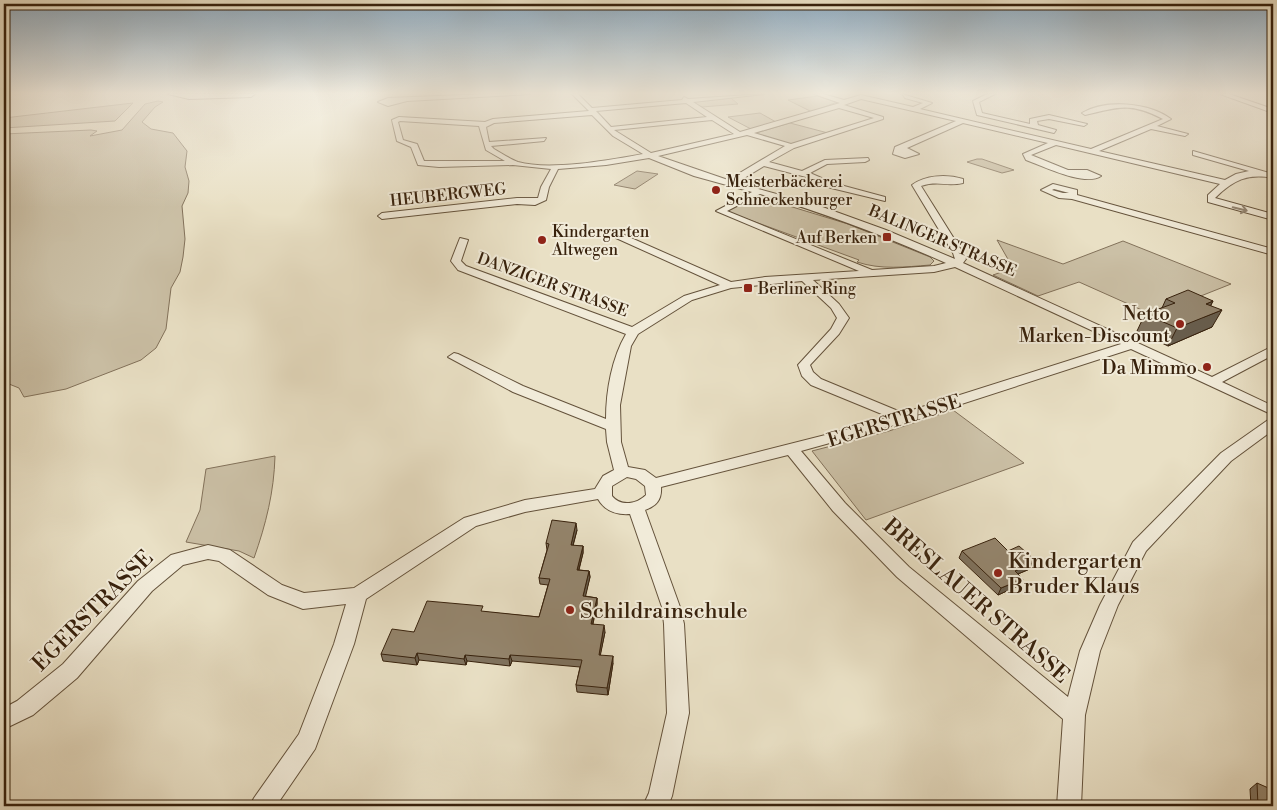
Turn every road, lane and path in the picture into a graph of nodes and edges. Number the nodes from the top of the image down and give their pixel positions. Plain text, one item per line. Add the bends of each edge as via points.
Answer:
1 (397, 132) edge
2 (485, 132) edge
3 (612, 132) edge
4 (735, 132) edge
5 (754, 132) edge
6 (837, 132) edge
7 (938, 132) edge
8 (1010, 132) edge
9 (1140, 132) edge
10 (1175, 132) edge
11 (750, 133) junction
12 (1185, 134) dead end
13 (740, 135) junction
14 (544, 139) dead end
15 (1056, 143) junction
16 (487, 144) junction
17 (792, 146) junction
18 (902, 148) dead end
19 (1092, 151) junction
20 (1196, 153) dead end
21 (653, 157) junction
22 (865, 160) dead end
23 (518, 163) junction
24 (762, 163) junction
25 (556, 166) junction
26 (1254, 171) junction
27 (1069, 172) dead end
28 (804, 173) junction
29 (1273, 176) edge
30 (938, 179) dead end
31 (1226, 183) junction
32 (728, 184) junction
33 (757, 192) junction
34 (1072, 196) dead end
35 (882, 199) dead end
36 (382, 216) dead end
37 (1273, 217) edge
38 (619, 236) dead end
39 (463, 240) dead end
40 (1273, 252) edge
41 (956, 263) junction
42 (871, 272) junction
43 (804, 277) junction
44 (730, 285) junction
45 (633, 332) junction
46 (1131, 345) junction
47 (1273, 350) edge
48 (454, 357) dead end
49 (1213, 382) junction
50 (1273, 411) edge
51 (904, 418) junction
52 (1273, 423) edge
53 (614, 427) junction
54 (792, 450) junction
55 (622, 473) junction
56 (653, 484) junction
57 (603, 493) junction
58 (636, 508) junction
59 (358, 595) junction
60 (1074, 715) junction
61 (4, 719) edge
62 (262, 806) edge
63 (655, 806) edge
64 (1069, 806) edge

1 - 23 street via 400,141 414,146 421,163
2 - 16 street
3 - 21 street, BALINGER STRASSE
4 - 13 street
5 - 11 street
6 - 17 street
7 - 18 street
8 - 15 street
9 - 19 street
10 - 12 street
11 - 13 street
11 - 17 street
13 - 21 street
14 - 16 street
15 - 19 street
15 - 27 street via 1026,154 1029,158
16 - 23 street via 498,155
17 - 24 street
19 - 31 street
20 - 26 street
21 - 25 street
21 - 32 street, BALINGER STRASSE
22 - 28 street via 825,162
23 - 25 street
24 - 28 street
24 - 32 street
25 - 36 street, HEUBERGWEG via 542,200
26 - 29 street
26 - 31 street
28 - 35 street via 830,185
30 - 41 street via 916,185 961,258
31 -> 37 street via 1211,200
32 - 33 street, BALINGER STRASSE
33 - 41 street, BALINGER STRASSE via 875,228
33 - 42 street via 720,211
34 - 40 street
38 - 44 street
39 - 45 street, DANZIGER STRASSE via 456,261 462,268
41 - 42 street via 934,269
41 - 46 street, BALINGER STRASSE
42 - 43 street
43 - 44 street
43 - 51 street via 844,318 839,329 809,357 804,365 807,374 816,382
44 - 45 street via 688,298
45 - 53 street via 625,346 616,382
46 - 49 street, BALINGER STRASSE
46 - 51 street, EGERSTRASSE
47 - 49 street
48 - 53 street via 518,389
49 - 50 street, BALINGER STRASSE
51 - 54 street, EGERSTRASSE
52 - 60 street via 1226,457 1139,548 1090,650
53 - 55 street via 614,442
54 - 56 street, EGERSTRASSE
54 - 60 street, BRESLAUER STRASSE via 839,508 903,572
55 - 56 street via 640,474
55 - 57 street via 608,480
56 - 58 street via 655,492 651,500
57 - 58 street via 607,501 616,507
57 - 59 street, EGERSTRASSE via 525,506 470,522
58 - 63 street via 674,624 678,713
59 - 61 street, EGERSTRASSE via 303,601 275,590 224,555 208,552 177,560 145,586 70,671 26,708
59 - 62 street via 344,644 307,741
60 - 64 street

